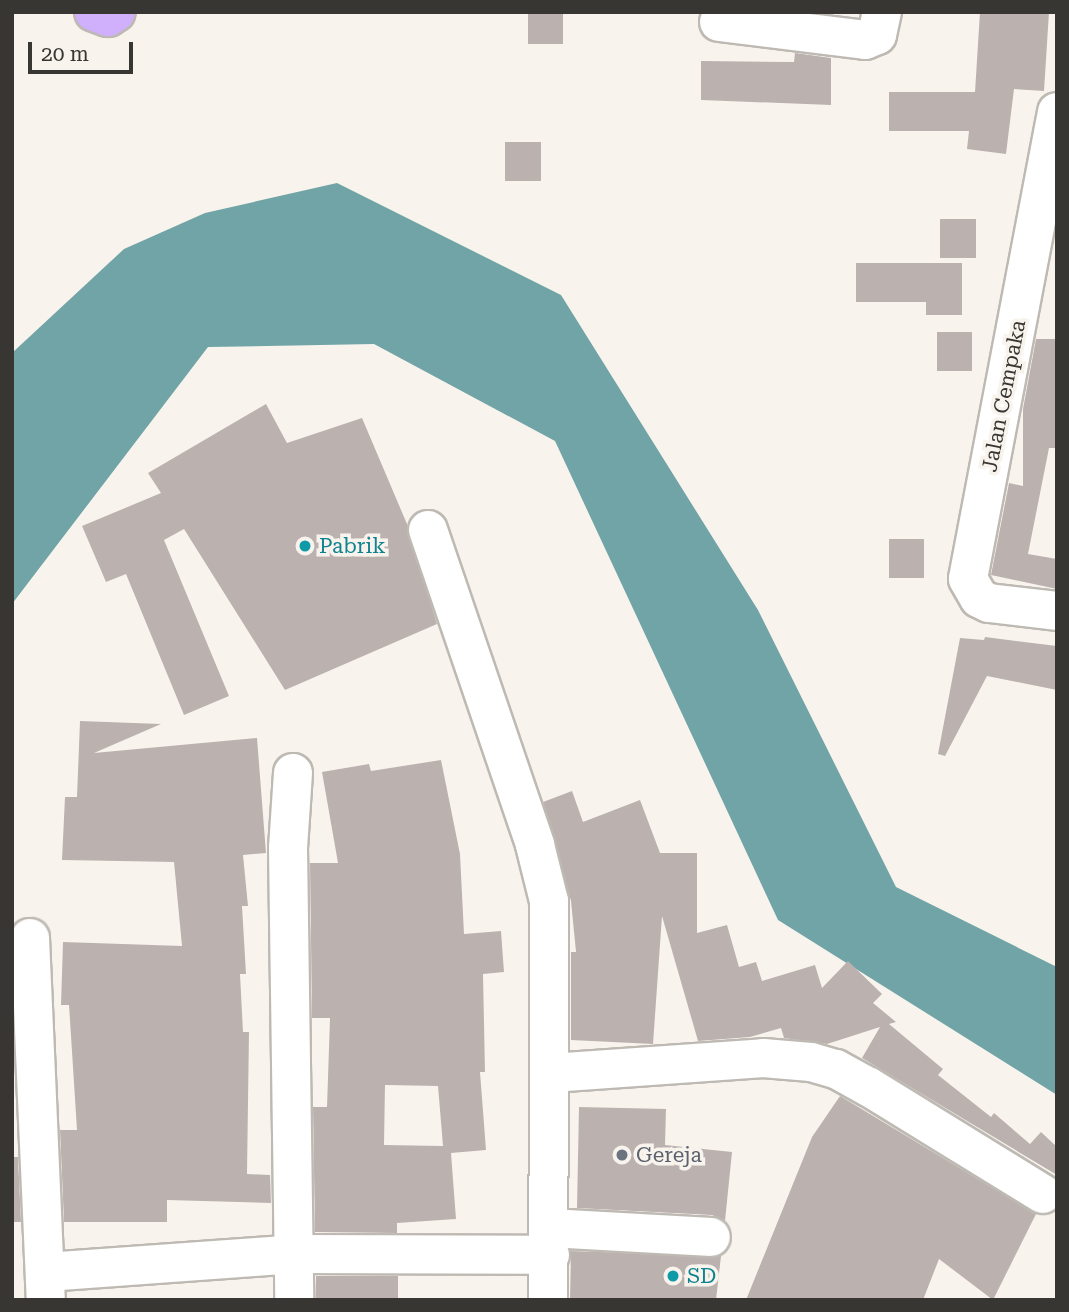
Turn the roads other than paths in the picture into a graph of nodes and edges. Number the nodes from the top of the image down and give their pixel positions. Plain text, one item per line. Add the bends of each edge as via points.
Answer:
1 (94, 12) edge
2 (116, 12) edge
3 (882, 12) edge
4 (719, 22) dead end
5 (1057, 112) edge
6 (428, 530) dead end
7 (1057, 611) edge
8 (293, 773) dead end
9 (30, 937) dead end
10 (551, 1073) junction
11 (1044, 1194) dead end
12 (711, 1237) dead end
13 (550, 1241) junction
14 (295, 1254) junction
15 (38, 1292) edge
16 (294, 1300) edge
17 (548, 1300) edge

1 - 2 highway via 108,17
3 - 4 street via 877,35 865,40
5 - 7 street, Jalan Cempaka via 968,579 979,598 989,603
6 - 10 street via 531,834 549,901
8 - 14 street via 288,848
9 - 15 street
10 - 11 street via 763,1058 811,1062 869,1087
10 - 13 street
12 - 13 street
13 - 14 street
13 - 17 street
14 - 15 street
14 - 16 street

